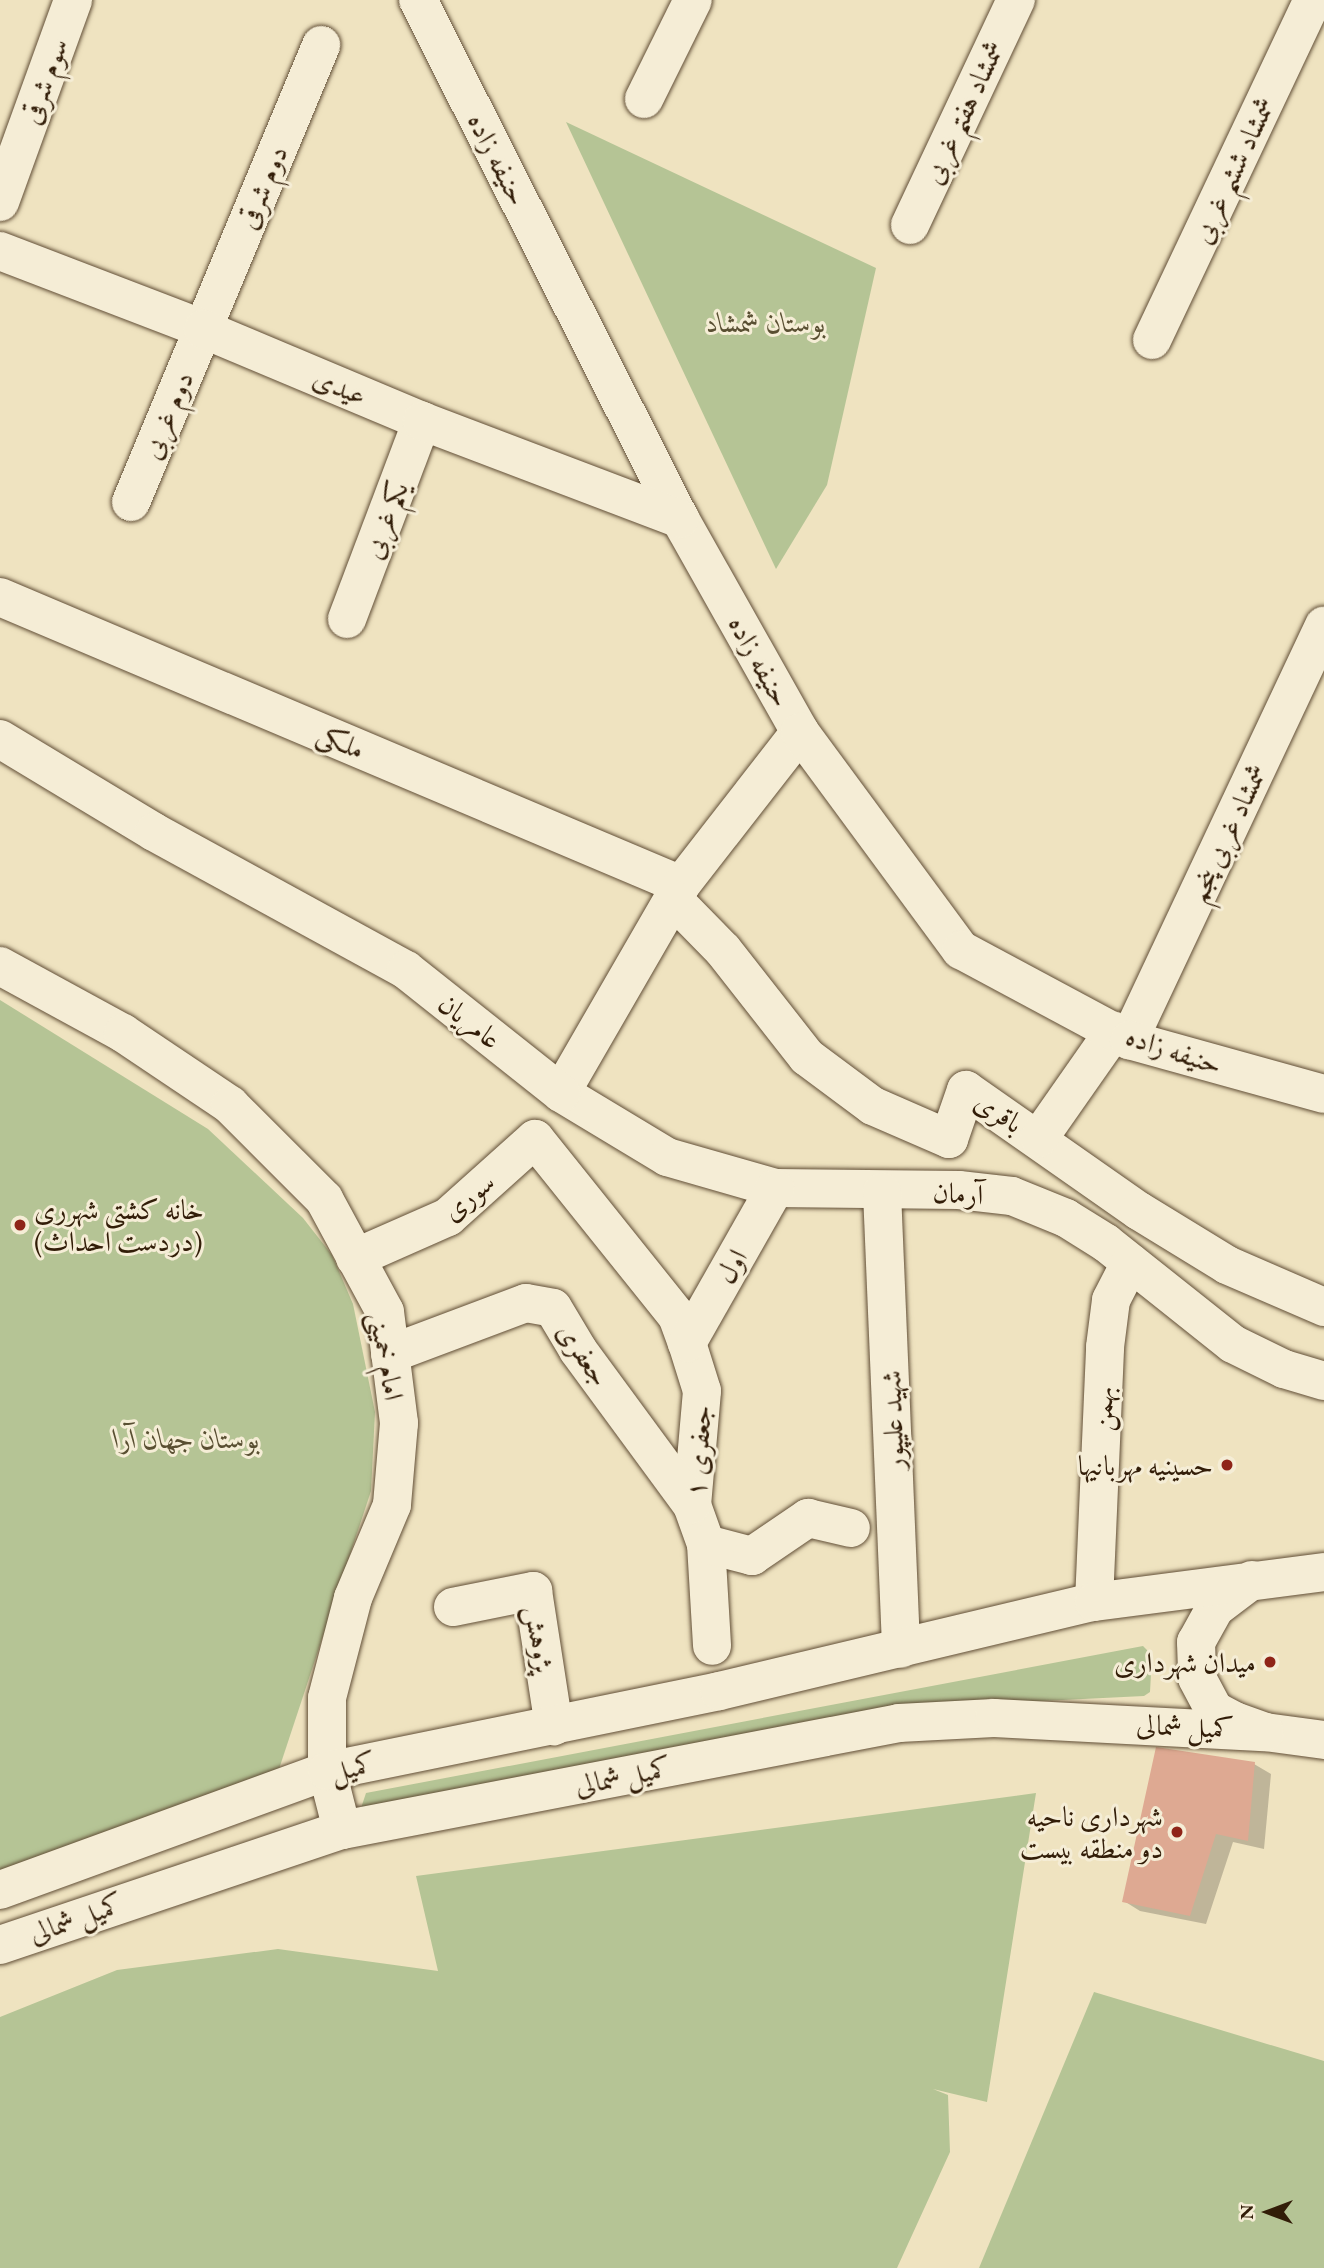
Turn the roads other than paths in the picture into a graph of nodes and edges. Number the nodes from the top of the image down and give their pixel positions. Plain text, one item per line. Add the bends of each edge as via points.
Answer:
1 (73, 0) edge
2 (418, 0) edge
3 (693, 0) edge
4 (1016, 0) edge
5 (1313, 0) edge
6 (321, 45) dead end
7 (644, 99) dead end
8 (0, 202) edge
9 (910, 225) dead end
10 (0, 251) edge
11 (203, 328) junction
12 (1152, 341) dead end
13 (422, 421) junction
14 (131, 502) dead end
15 (680, 519) junction
16 (0, 597) edge
17 (347, 619) dead end
18 (1324, 626) edge
19 (800, 732) junction
20 (0, 739) edge
21 (677, 892) junction
22 (0, 966) edge
23 (1121, 1035) junction
24 (561, 1093) junction
25 (1324, 1094) edge
26 (1039, 1138) junction
27 (536, 1139) joint
28 (775, 1188) junction
29 (882, 1192) junction
30 (355, 1258) junction
31 (1130, 1263) junction
32 (1324, 1307) edge
33 (687, 1343) junction
34 (390, 1354) junction
35 (1324, 1381) edge
36 (692, 1505) junction
37 (851, 1528) dead end
38 (706, 1544) junction
39 (1324, 1572) edge
40 (1252, 1580) junction
41 (1094, 1602) junction
42 (453, 1607) dead end
43 (712, 1646) dead end
44 (901, 1649) junction
45 (554, 1726) junction
46 (1265, 1732) junction
47 (1321, 1742) edge
48 (327, 1771) junction
49 (342, 1830) junction
50 (0, 1890) edge
51 (0, 1944) edge

1 - 8 street, سوم شرقی
2 - 15 street, حنیفه زاده
3 - 7 street
4 - 9 street, شمشاد هفتم غربی
5 - 12 street, شمشاد ششم غربی
6 - 11 street, دوم شرقی
10 - 11 street, عیدی
11 - 13 street, عیدی
11 - 14 street, دوم غربی
13 - 15 street, عیدی
13 - 17 street, یکم غربی
15 - 19 street, حنیفه زاده
16 - 21 street, ملکی
18 - 23 street, شمشاد غربی پنجم
19 - 21 street
19 - 23 street, حنیفه زاده via 961,950
20 - 24 street, عامریان via 177,845 406,970
21 - 24 street
21 - 26 street, باقری via 807,1057 873,1106 949,1139 966,1090
22 - 30 street, امام خمینی via 123,1033 230,1105 324,1199
23 - 25 street, حنیفه زاده
23 - 26 street
24 - 28 street, آرمان via 667,1157
26 - 32 street, باقری via 1139,1211 1227,1265
27 - 30 street, سوری via 447,1217
27 - 33 street, جعفری ۱ via 677,1317
28 - 29 street, آرمان
28 - 33 street, اول
29 - 31 street, آرمان via 959,1190 1012,1196 1066,1218
29 - 44 street, شهید علیپور
30 - 34 street, امام خمینی via 385,1312
31 - 35 street, آرمان via 1233,1344 1284,1369
31 - 41 street, بهمن via 1111,1300 1105,1347
33 - 36 street, جعفری ۱ via 702,1391
34 - 36 street, جعفری via 526,1303 553,1308 578,1350
34 - 48 street, امام خمینی via 399,1423 392,1506 354,1598 327,1698
36 - 38 street, جعفری ۱
37 - 38 street via 808,1518 752,1556
38 - 43 street, جعفری ۱
39 - 40 street
40 - 41 street
40 - 46 street via 1214,1608 1196,1642 1197,1678 1214,1710
41 - 44 street
42 - 45 street, پژوهش via 533,1591
44 - 45 street, کمیل
45 - 48 street, کمیل
46 - 47 street
46 - 49 street, کمیل شمالی via 994,1718 900,1723
48 - 49 street, امام خمینی
48 - 50 street, کمیل
49 - 51 street, کمیل شمالی

